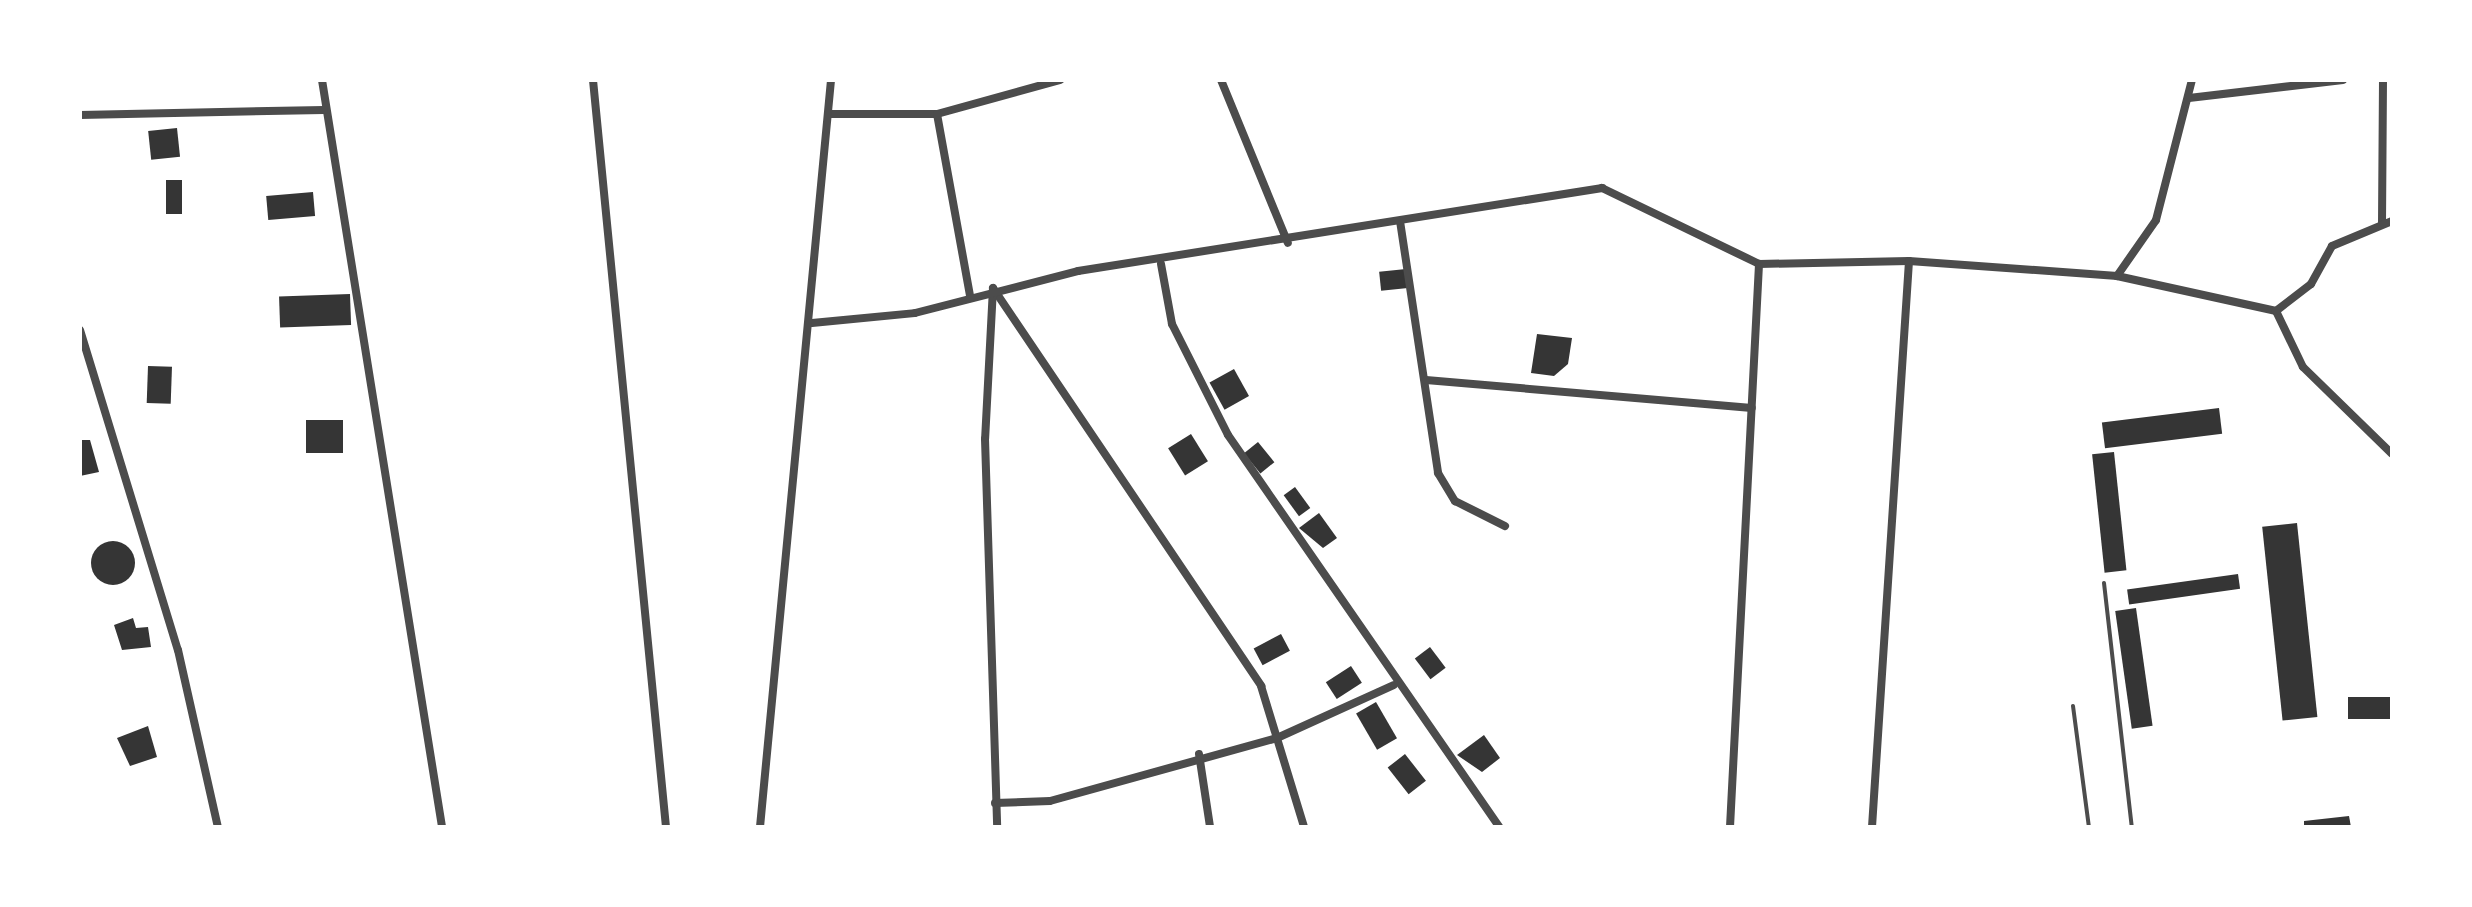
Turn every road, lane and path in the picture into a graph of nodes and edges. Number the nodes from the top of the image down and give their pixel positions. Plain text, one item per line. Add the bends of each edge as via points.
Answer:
1 (322, 80) edge
2 (593, 80) edge
3 (831, 80) edge
4 (1060, 80) edge
5 (1221, 80) edge
6 (2192, 80) edge
7 (2342, 80) edge
8 (2383, 80) edge
9 (2190, 98) junction
10 (324, 110) junction
11 (829, 114) junction
12 (937, 114) junction
13 (80, 115) edge
14 (1400, 221) junction
15 (2387, 222) edge
16 (1288, 244) junction
17 (1909, 262) junction
18 (1161, 264) junction
19 (1759, 264) junction
20 (2117, 276) junction
21 (993, 288) junction
22 (970, 295) junction
23 (2276, 311) junction
24 (812, 322) junction
25 (80, 330) edge
26 (1426, 380) junction
27 (1752, 408) junction
28 (2392, 454) edge
29 (1504, 526) dead end
30 (2104, 583) dead end
31 (1394, 684) junction
32 (2073, 706) dead end
33 (1277, 738) junction
34 (1199, 754) junction
35 (996, 803) junction
36 (218, 827) edge
37 (442, 827) edge
38 (666, 827) edge
39 (760, 827) edge
40 (998, 827) edge
41 (1210, 827) edge
42 (1304, 827) edge
43 (1499, 827) edge
44 (1730, 827) edge
45 (1872, 827) edge
46 (2089, 827) edge
47 (2132, 827) edge

1 - 10 street
2 - 38 street
3 - 11 street
4 - 12 street
5 - 16 street
6 - 9 street
7 - 9 street
8 - 15 street
9 - 20 street via 2156,220
10 - 13 street
10 - 37 street
11 - 12 street
11 - 24 street
12 - 22 street
14 - 16 street
14 - 19 street via 1602,188
14 - 26 street
15 - 23 street via 2332,246 2311,284
16 - 18 street
17 - 19 street
17 - 20 street
17 - 45 street
18 - 21 street
18 - 31 street via 1172,324 1228,435
19 - 27 street
20 - 23 street
21 - 22 street
21 - 33 street via 1261,686
21 - 35 street via 984,440
22 - 24 street via 915,313
23 - 28 street via 2303,367
24 - 39 street
25 - 36 street via 178,650
26 - 27 street
26 - 29 street via 1444,490
27 - 44 street
30 - 47 lane
31 - 33 street
31 - 43 street
32 - 46 lane
33 - 34 street
33 - 42 street
34 - 35 street via 1050,802
34 - 41 street
35 - 40 street

